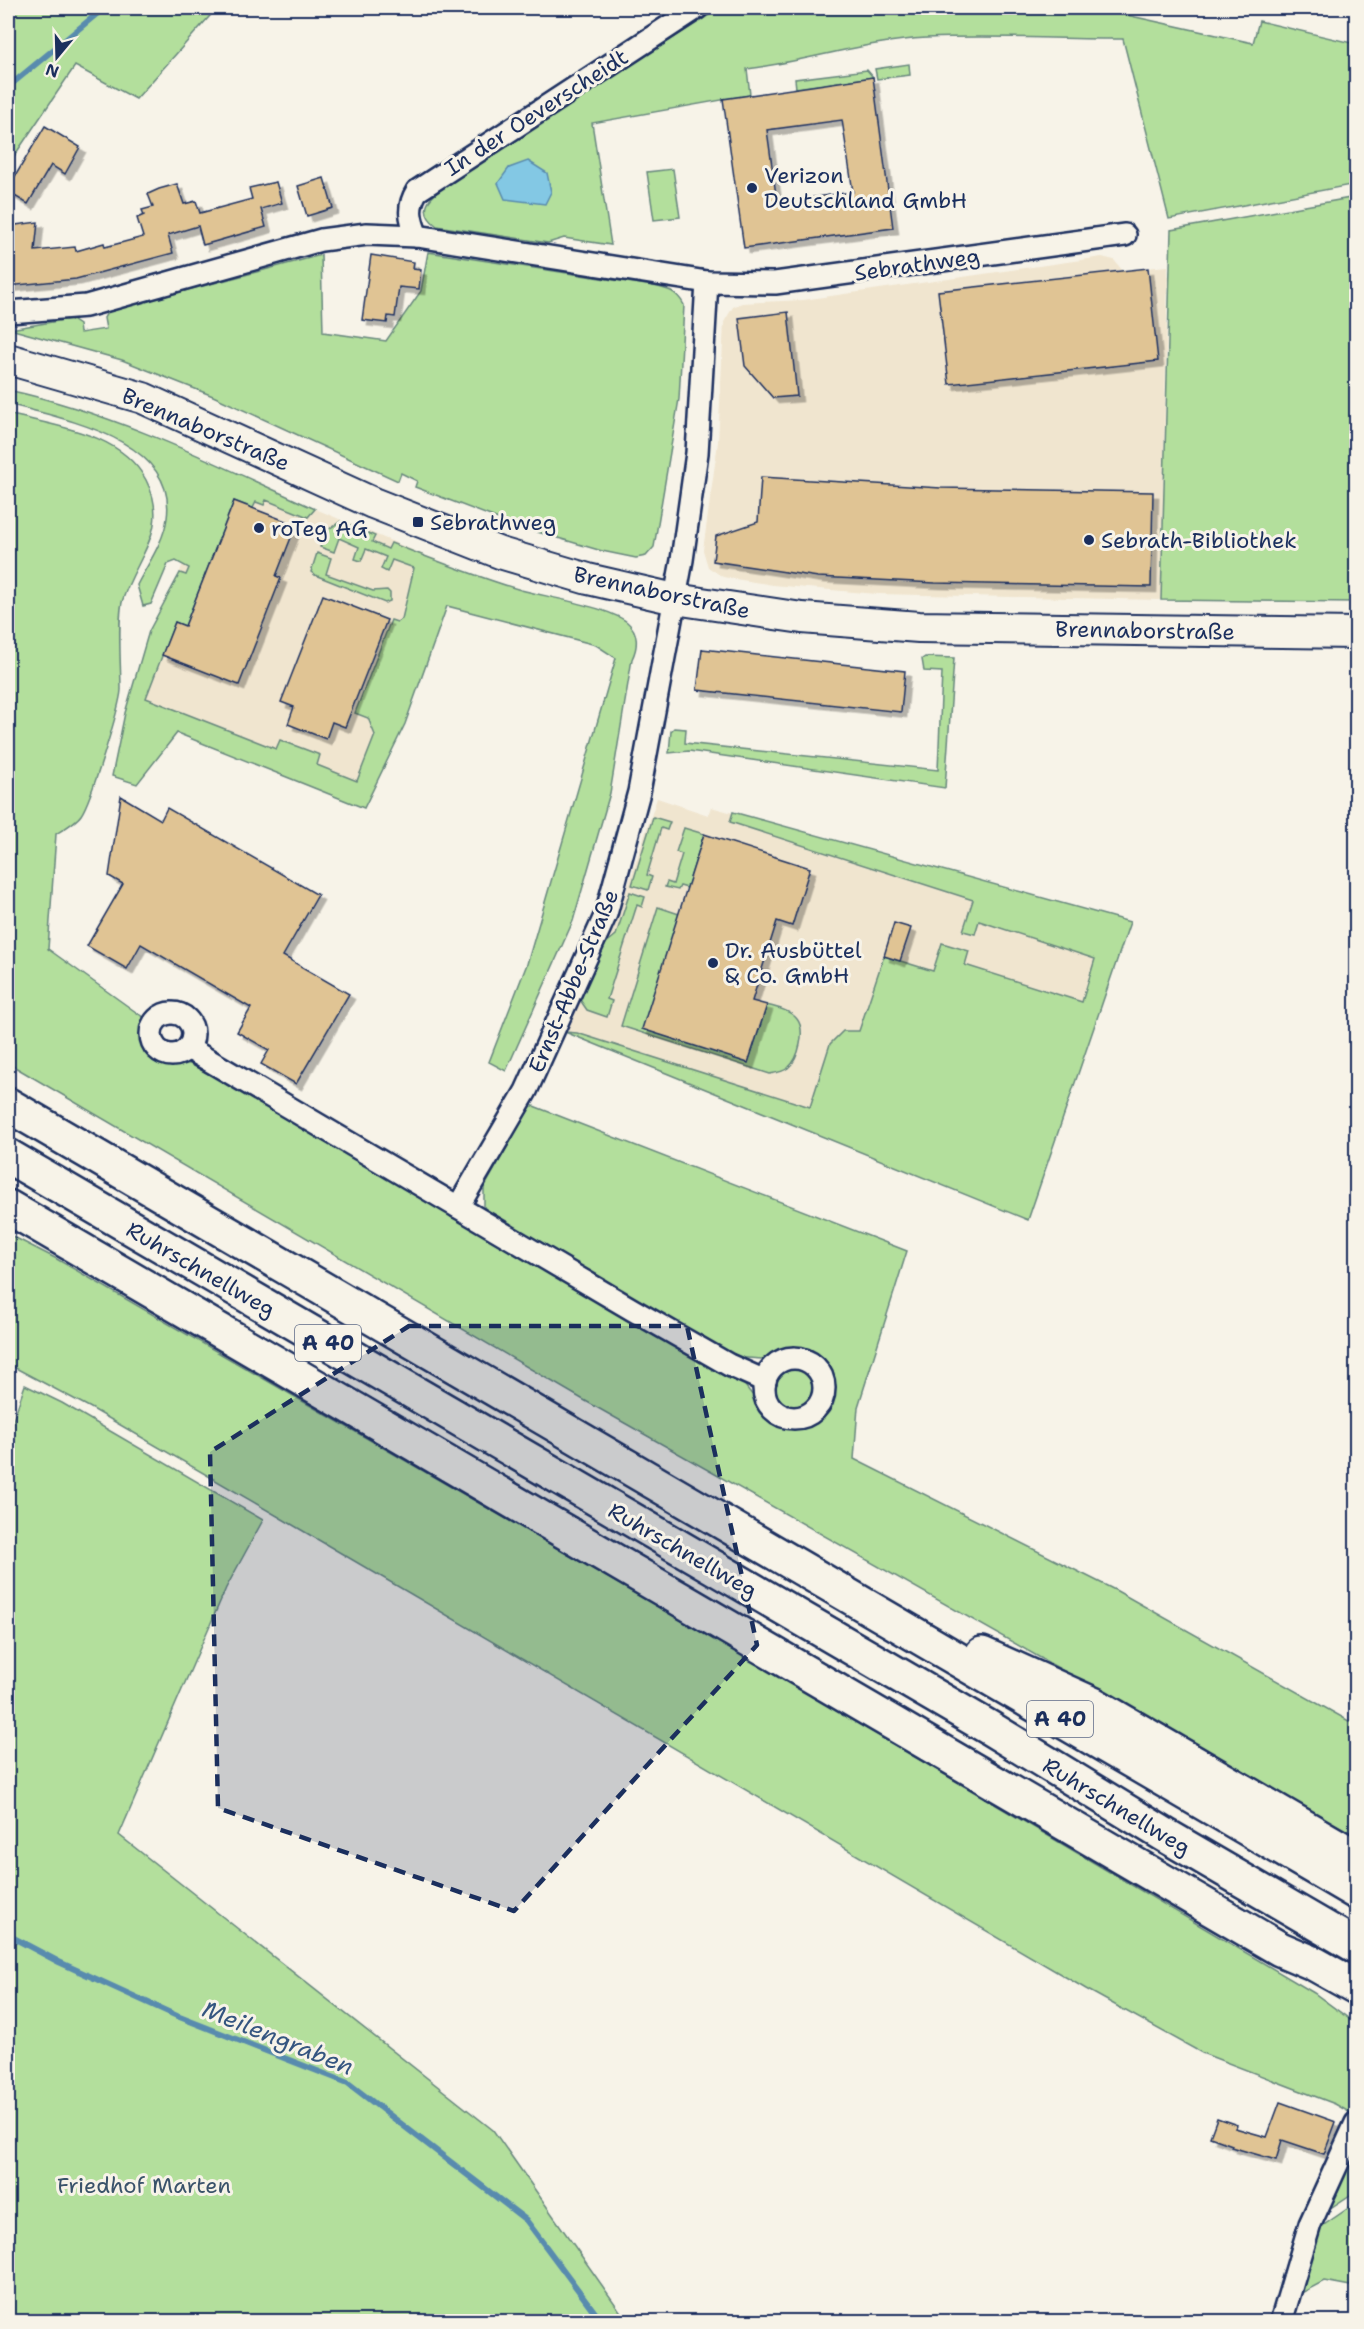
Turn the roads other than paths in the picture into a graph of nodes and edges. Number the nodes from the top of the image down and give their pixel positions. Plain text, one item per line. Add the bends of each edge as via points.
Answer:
1 (697, 8) edge
2 (1125, 235) dead end
3 (417, 236) junction
4 (707, 282) junction
5 (9, 312) edge
6 (8, 359) edge
7 (675, 599) junction
8 (1356, 633) edge
9 (188, 1048) dead end
10 (8, 1105) edge
11 (8, 1156) edge
12 (458, 1207) junction
13 (8, 1208) edge
14 (765, 1381) dead end
15 (880, 1614) junction
16 (1356, 1857) edge
17 (1356, 1892) edge
18 (1356, 1946) edge
19 (1280, 1949) junction
20 (1356, 1987) edge
21 (1356, 2004) edge
22 (1356, 2123) edge
23 (1281, 2322) edge

1 - 3 street, In der Oeverscheidt via 417,190 409,218
2 - 4 street, Sebrathweg via 798,280
3 - 4 street, Sebrathweg
3 - 5 street, Sebrathweg via 344,236 86,306
4 - 7 street via 697,453
6 - 7 main road, Brennaborstraße via 143,398 373,503 500,552 588,579
7 - 8 main road, Brennaborstraße via 802,618 919,627
7 - 12 street, Ernst-Abbe-Straße via 639,792 606,914 526,1091
9 - 12 street
10 - 15 highway, Ruhrschnellweg / A 40
11 - 18 highway, Ruhrschnellweg / A 40
12 - 14 street via 729,1365
13 - 19 highway
15 - 16 highway via 1008,1664 1093,1704
15 - 17 highway, Ruhrschnellweg / A 40
19 - 20 highway
19 - 21 highway via 1296,1965
22 - 23 street via 1310,2224

